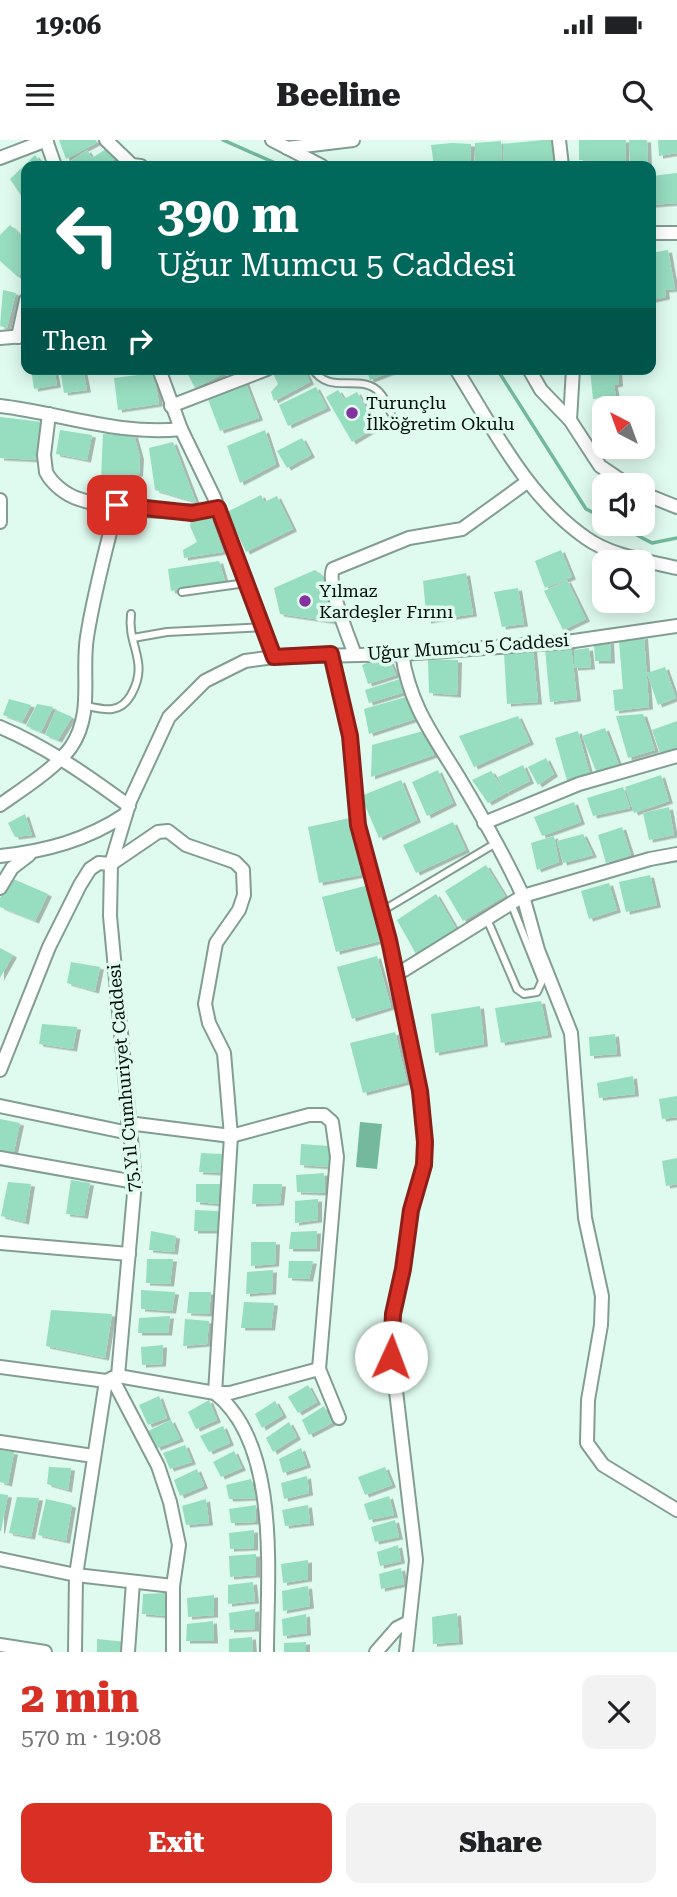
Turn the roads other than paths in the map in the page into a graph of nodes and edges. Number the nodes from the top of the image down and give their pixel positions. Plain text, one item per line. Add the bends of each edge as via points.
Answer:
1 (46, 140) edge
2 (106, 140) edge
3 (271, 140) edge
4 (353, 140) edge
5 (559, 140) edge
6 (287, 148) junction
7 (0, 158) edge
8 (53, 161) edge
9 (129, 161) edge
10 (312, 161) edge
11 (561, 161) edge
12 (656, 233) edge
13 (677, 233) edge
14 (21, 337) edge
15 (0, 338) edge
16 (161, 375) edge
17 (234, 375) edge
18 (318, 375) edge
19 (460, 375) edge
20 (532, 375) edge
21 (573, 375) edge
22 (0, 406) edge
23 (171, 406) junction
24 (49, 414) junction
25 (391, 414) dead end
26 (570, 420) junction
27 (181, 429) junction
28 (610, 473) edge
29 (527, 482) junction
30 (655, 498) edge
31 (0, 500) edge
32 (117, 505) junction
33 (677, 507) edge
34 (218, 508) junction
35 (0, 522) edge
36 (677, 568) edge
37 (247, 583) junction
38 (183, 592) dead end
39 (131, 614) dead end
40 (677, 626) edge
41 (264, 627) junction
42 (133, 638) junction
43 (331, 654) junction
44 (355, 654) junction
45 (402, 654) junction
46 (274, 657) junction
47 (87, 706) junction
48 (0, 727) edge
49 (677, 756) edge
50 (62, 759) junction
51 (0, 805) edge
52 (128, 810) junction
53 (484, 823) junction
54 (496, 844) junction
55 (39, 852) junction
56 (677, 854) edge
57 (0, 856) edge
58 (111, 864) junction
59 (0, 888) edge
60 (517, 900) junction
61 (380, 912) junction
62 (486, 917) junction
63 (396, 975) junction
64 (0, 1070) edge
65 (0, 1106) edge
66 (128, 1128) junction
67 (231, 1136) junction
68 (0, 1158) edge
69 (135, 1182) junction
70 (0, 1243) edge
71 (129, 1254) junction
72 (0, 1367) edge
73 (319, 1369) junction
74 (112, 1378) junction
75 (215, 1393) junction
76 (339, 1418) dead end
77 (0, 1442) edge
78 (93, 1457) junction
79 (677, 1510) edge
80 (0, 1559) edge
81 (76, 1575) junction
82 (133, 1582) junction
83 (173, 1586) junction
84 (409, 1622) junction
85 (0, 1644) edge
86 (45, 1652) edge
87 (75, 1652) edge
88 (128, 1652) edge
89 (173, 1652) edge
90 (267, 1652) edge
91 (376, 1652) edge
92 (406, 1652) edge

1 - 7 street
1 - 8 street
2 - 9 street
3 - 6 street
4 - 6 street
5 - 11 street
6 - 10 street
12 - 13 street
14 - 15 street
16 - 23 street
17 - 23 street
18 - 25 lane via 328,383 370,386 380,392
19 - 29 street
20 - 26 street
21 - 26 street
22 - 24 street
23 - 27 street
24 - 27 street via 145,430
24 - 32 street via 44,460 49,477 73,497
26 - 28 street via 600,466
27 - 34 street
29 - 36 street via 585,538
29 - 44 street via 462,528 409,538 333,569 330,575
30 - 33 street
31 - 35 street
32 - 34 street via 192,513
32 - 47 street via 86,641
34 - 37 street
37 - 38 lane
37 - 41 street
39 - 42 lane
40 - 45 street, Uğur Mumcu 5 Caddesi via 567,642
41 - 42 lane
41 - 46 street
42 - 47 lane via 141,670 127,702 114,710
43 - 44 street, Uğur Mumcu 5 Caddesi
43 - 46 street, Uğur Mumcu 5 Caddesi
43 - 61 street via 350,736 358,825
44 - 45 street, Uğur Mumcu 5 Caddesi
45 - 53 street via 420,716
46 - 52 street, Uğur Mumcu 5 Caddesi via 229,667 190,693 169,717
47 - 50 street via 81,727
48 - 50 street
49 - 53 street via 579,784
50 - 51 street
50 - 52 street
52 - 55 street via 97,834
52 - 58 street, 75.Yıl Cumhuriyet Caddesi
53 - 54 street
54 - 60 street
54 - 61 lane
55 - 57 street
55 - 59 street via 23,858
56 - 60 street
58 - 64 street via 99,863 90,869 80,885 49,947
58 - 66 street, 75.Yıl Cumhuriyet Caddesi via 110,916
58 - 67 street via 158,832 168,831 186,845 235,862 243,870 242,902 216,943 205,1004 224,1053
60 - 62 street
60 - 62 lane via 542,981 533,994 517,989
60 - 79 street via 571,1033 585,1218 602,1296 587,1443 603,1465
61 - 63 street
62 - 63 street
63 - 84 street via 420,1091 425,1142 393,1314 391,1357 416,1560
65 - 66 street
66 - 67 street
66 - 69 street, 75.Yıl Cumhuriyet Caddesi
67 - 73 street via 309,1115 324,1115 332,1122 337,1157
67 - 75 street
68 - 69 street
69 - 71 street, 75.Yıl Cumhuriyet Caddesi
70 - 71 street
71 - 74 street, 75.Yıl Cumhuriyet Caddesi
72 - 74 street
73 - 75 street
73 - 76 street
74 - 75 street
74 - 78 street, 75.Yıl Cumhuriyet Caddesi
74 - 83 street via 158,1466 170,1502 179,1545
75 - 90 street via 230,1405 263,1487
77 - 78 street
78 - 81 street, 75.Yıl Cumhuriyet Caddesi
80 - 81 street
81 - 82 street
81 - 87 street, 75.Yıl Cumhuriyet Caddesi
82 - 83 street
82 - 88 street
83 - 89 street
84 - 91 street via 397,1628
84 - 92 street
85 - 86 street

